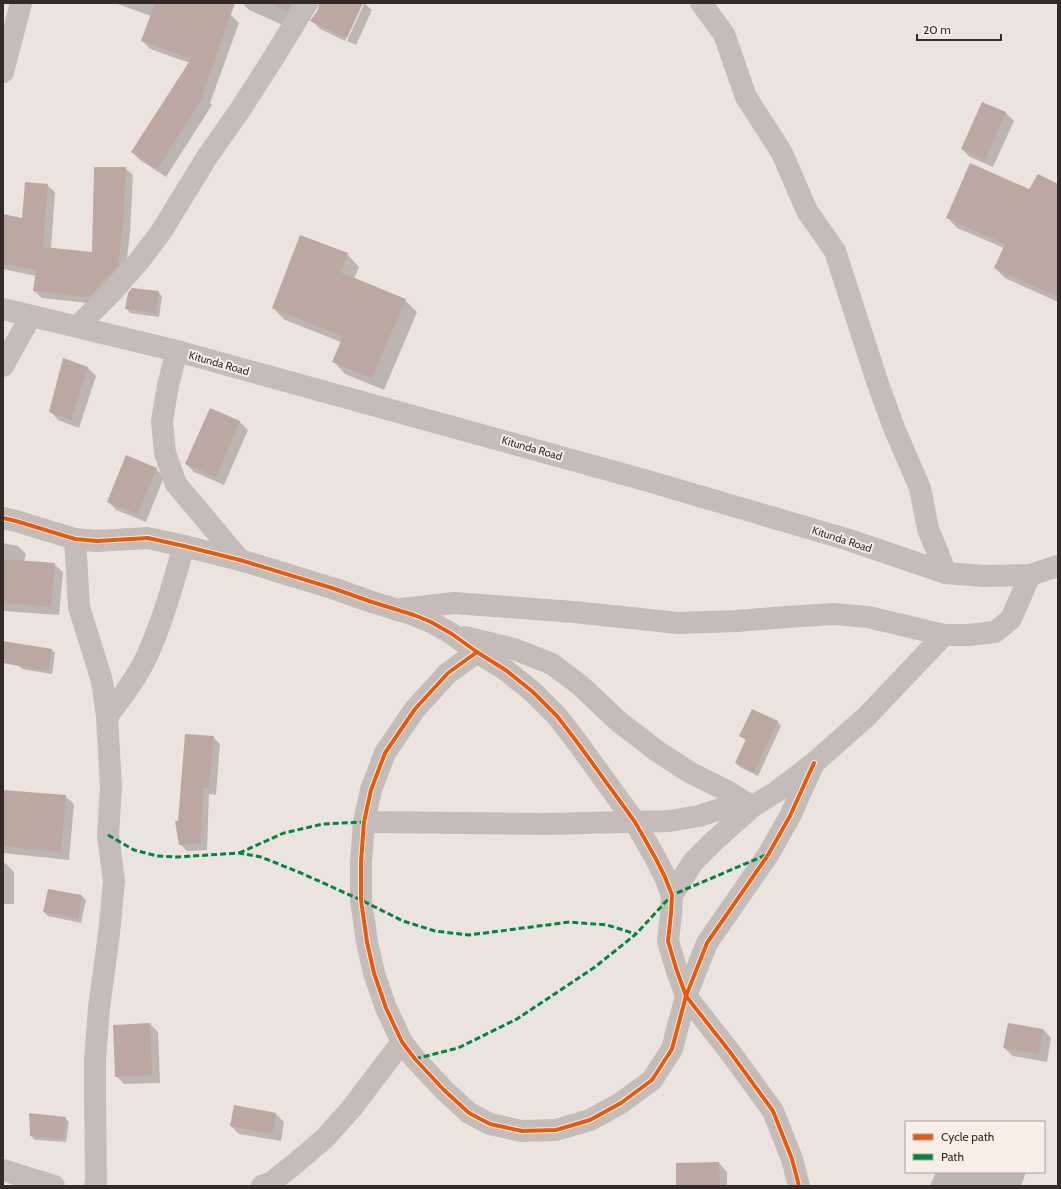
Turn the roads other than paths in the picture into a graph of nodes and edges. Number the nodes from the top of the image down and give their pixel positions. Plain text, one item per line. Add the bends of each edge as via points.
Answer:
1 (21, 3) edge
2 (307, 3) edge
3 (701, 3) edge
4 (721, 3) edge
5 (724, 34) junction
6 (3, 72) edge
7 (3, 309) edge
8 (31, 316) junction
9 (78, 326) junction
10 (177, 351) junction
11 (3, 366) edge
12 (3, 518) edge
13 (75, 539) junction
14 (184, 546) junction
15 (240, 560) junction
16 (1058, 566) edge
17 (946, 573) junction
18 (1030, 575) junction
19 (396, 610) junction
20 (452, 634) junction
21 (944, 635) junction
22 (477, 652) junction
23 (107, 717) junction
24 (814, 763) junction
25 (747, 803) junction
26 (364, 822) junction
27 (635, 822) junction
28 (672, 895) junction
29 (686, 996) junction
30 (402, 1042) junction
31 (3, 1170) edge
32 (54, 1186) edge
33 (95, 1186) edge
34 (262, 1186) edge
35 (799, 1186) edge

1 - 6 street
2 - 9 street via 161,232 112,292
3 - 5 street
4 - 5 street
5 - 17 street via 746,97 782,154 807,211 835,251 878,384 920,488 928,529
7 - 8 street, Kitunda Road
8 - 9 street, Kitunda Road
8 - 11 street
9 - 10 street, Kitunda Road
10 - 15 street via 162,421 165,453 176,484
10 - 17 street, Kitunda Road via 641,479 846,540
12 - 13 street
13 - 14 street via 97,541 148,538
13 - 23 street via 79,606 102,681
14 - 15 street
14 - 23 street via 158,630 146,657
15 - 19 street
16 - 18 street, Kitunda Road
17 - 18 street, Kitunda Road
18 - 21 street via 1011,619 995,632
19 - 20 street via 431,622
19 - 21 street via 454,603 678,623 834,614 868,617
20 - 22 street
20 - 25 street via 514,649 552,664 657,751 691,773
21 - 24 street via 866,717
22 - 26 street via 448,674 415,709 385,753 371,790
22 - 27 street via 507,671 557,716
23 - 33 street via 111,786 108,835 114,881 95,1060
24 - 25 street via 776,792
24 - 29 street via 790,816 768,855 707,943
25 - 27 street via 670,821
25 - 28 street via 692,862
26 - 27 street
26 - 30 street via 361,900 367,942 374,973
27 - 28 street
28 - 29 street via 668,941
29 - 30 street via 672,1049 652,1080 621,1103 590,1120 556,1130 522,1131 490,1124 469,1113 444,1090
29 - 35 street via 773,1111 792,1158
30 - 34 street via 351,1109 325,1138 272,1182
31 - 32 street

